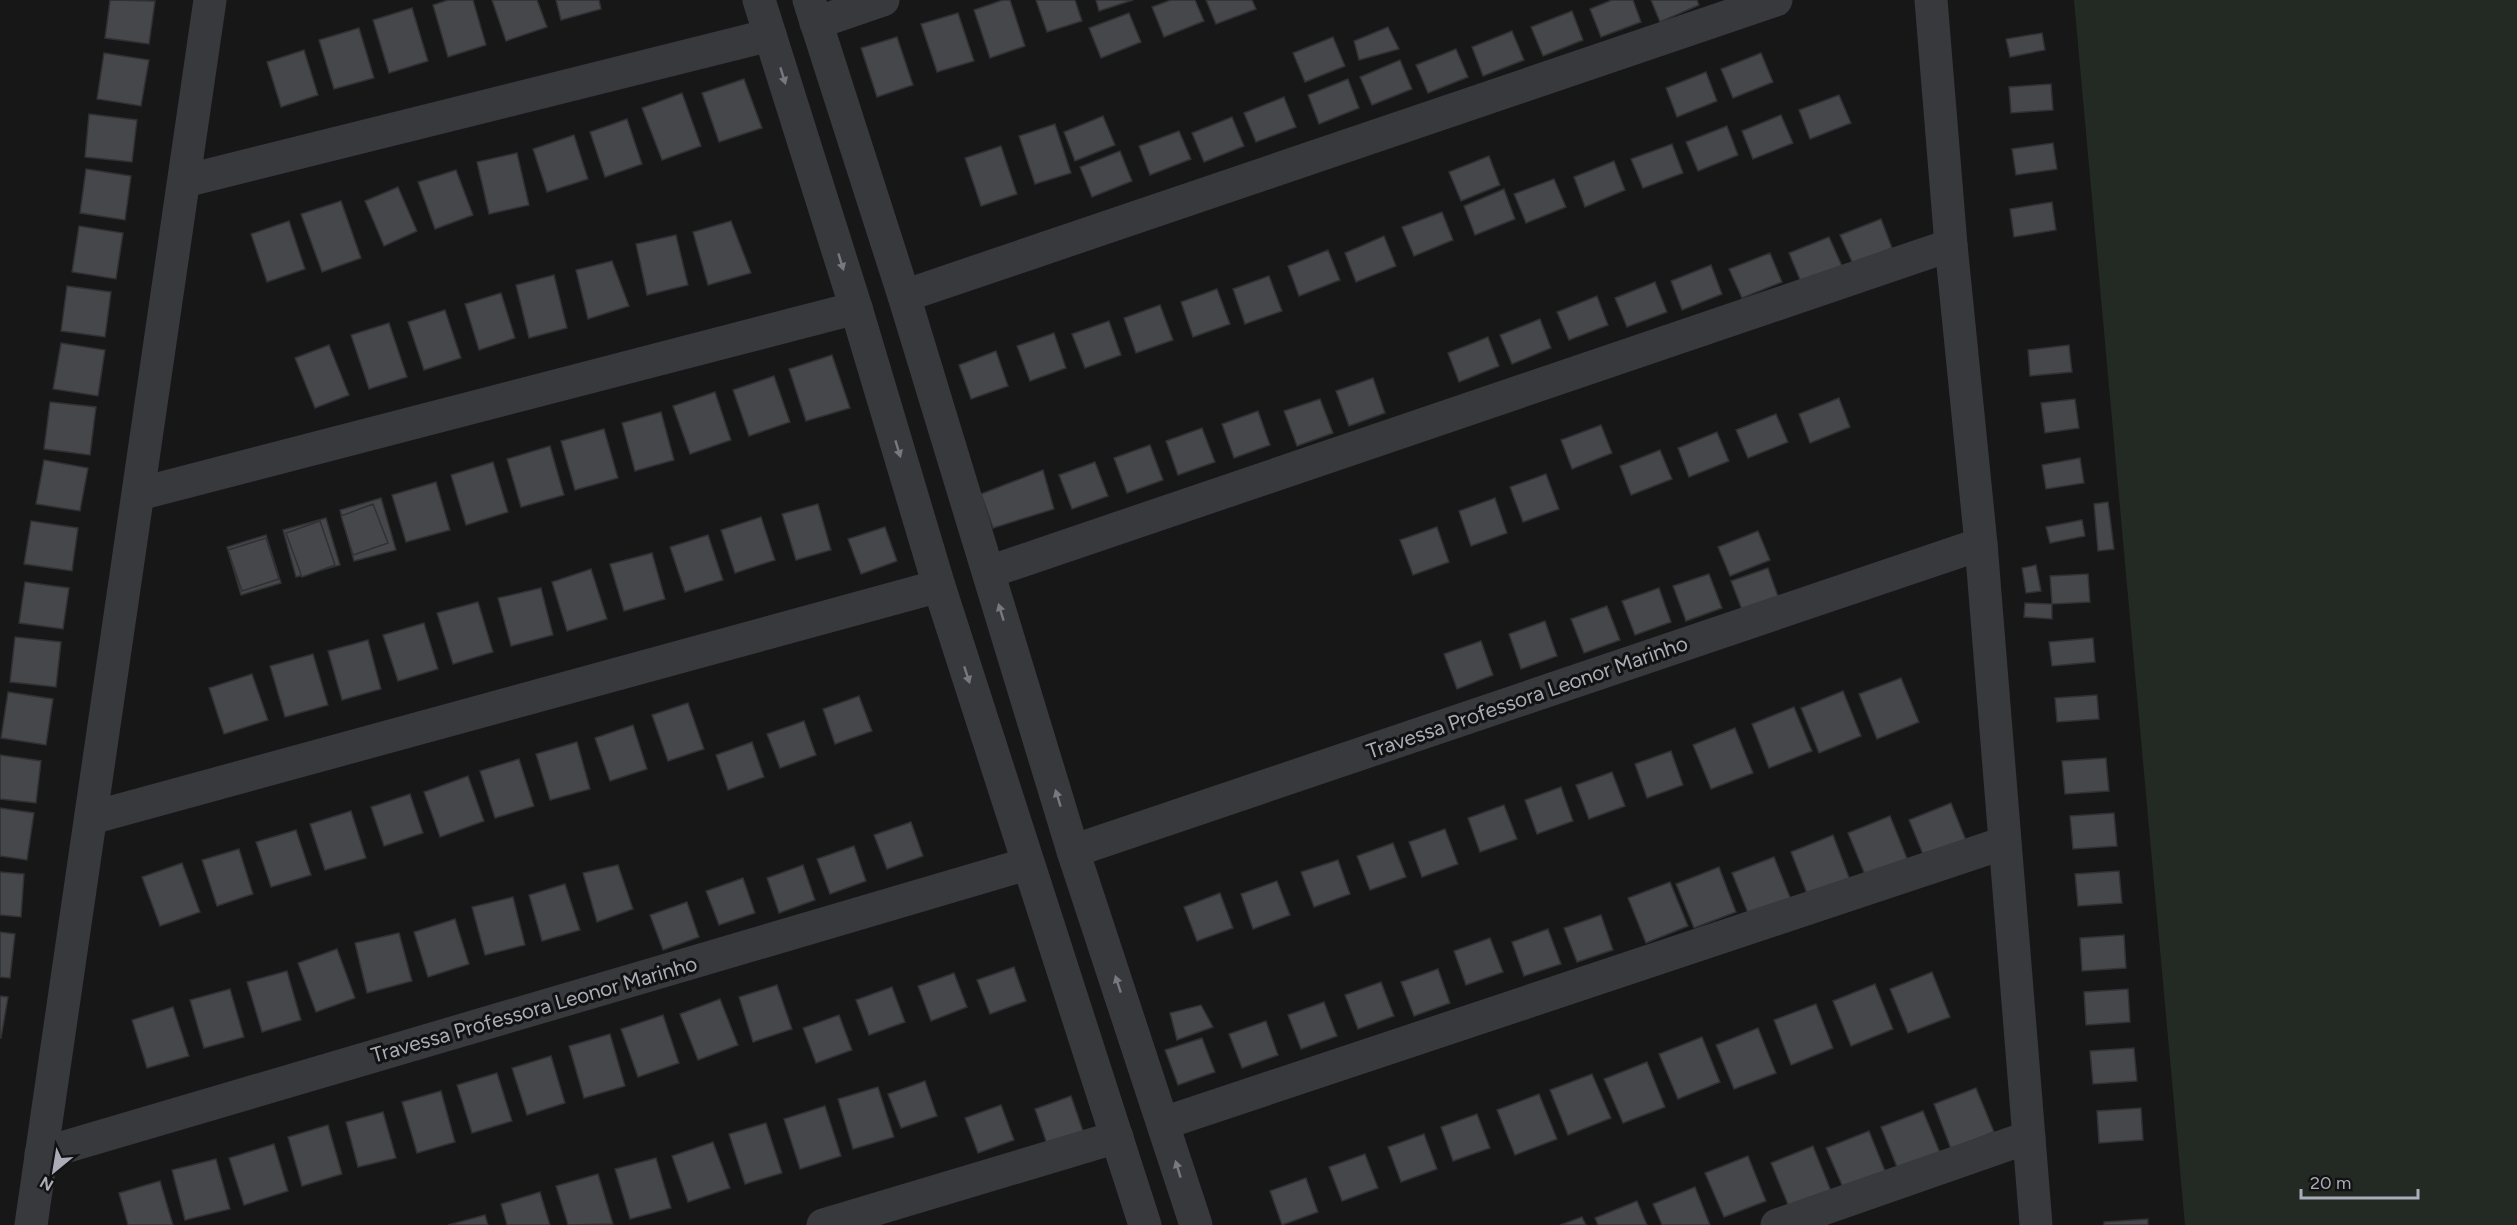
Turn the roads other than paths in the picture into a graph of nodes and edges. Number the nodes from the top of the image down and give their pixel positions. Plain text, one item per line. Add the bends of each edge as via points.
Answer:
1 (210, 0) edge
2 (759, 0) edge
3 (883, 0) edge
4 (1776, 0) edge
5 (1931, 0) edge
6 (812, 12) edge
7 (770, 35) junction
8 (185, 181) junction
9 (1951, 246) junction
10 (904, 296) junction
11 (856, 308) junction
12 (139, 494) junction
13 (1981, 544) junction
14 (989, 572) junction
15 (939, 586) junction
16 (91, 818) junction
17 (2004, 843) junction
18 (1073, 851) junction
19 (1027, 864) junction
20 (1164, 1123) junction
21 (1117, 1137) junction
22 (2029, 1137) junction
23 (41, 1154) junction
24 (31, 1225) edge
25 (823, 1225) edge
26 (1144, 1225) edge
27 (1196, 1225) edge
28 (1778, 1225) edge
29 (2036, 1225) edge

1 - 8 street
2 - 7 street
3 - 6 street
4 - 10 street
5 - 9 street
6 - 10 street
7 - 8 street
7 -> 11 street
8 - 12 street
9 - 13 street
9 - 14 street
10 - 14 street
11 - 12 street
11 -> 15 street
12 - 16 street
13 - 17 street
13 - 18 street, Travessa Professora Leonor Marinho
18 -> 14 street
15 - 16 street
15 -> 19 street
16 - 23 street
17 - 20 street
17 - 22 street
20 -> 18 street
19 - 21 street
19 - 23 street, Travessa Professora Leonor Marinho
27 -> 20 street
21 - 25 street
21 - 26 street
22 - 28 street
22 - 29 street
23 - 24 street

